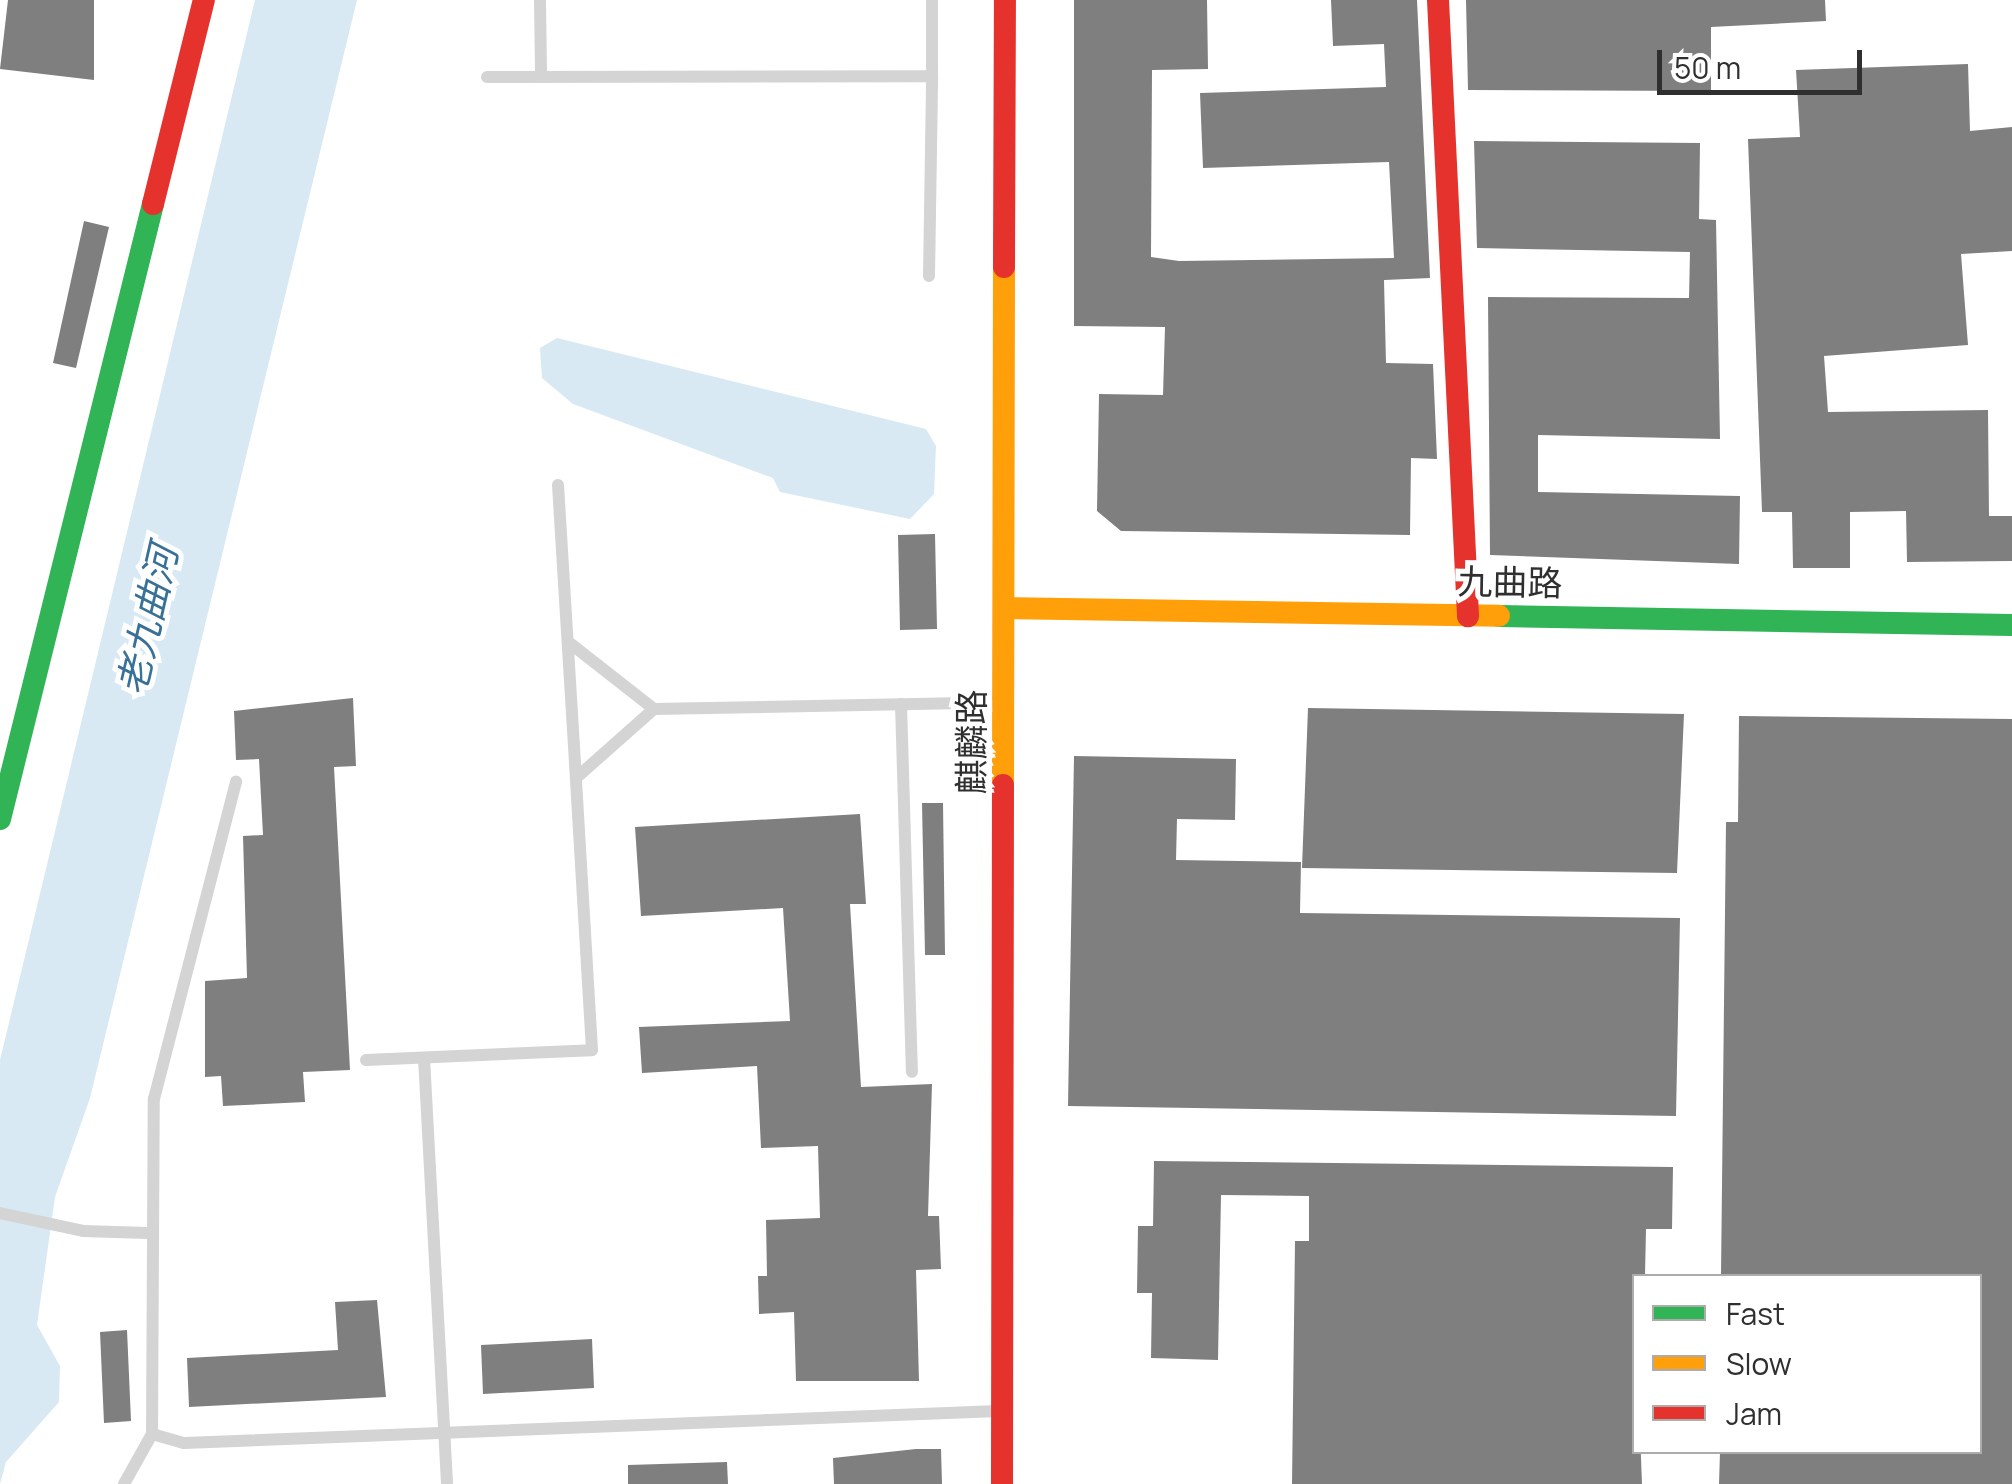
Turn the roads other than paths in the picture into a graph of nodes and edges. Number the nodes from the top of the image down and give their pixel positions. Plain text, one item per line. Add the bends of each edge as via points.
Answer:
1 (204, 0) edge
2 (540, 0) edge
3 (932, 0) edge
4 (1005, 0) edge
5 (1438, 0) edge
6 (540, 74) junction
7 (932, 76) junction
8 (488, 77) dead end
9 (929, 276) dead end
10 (558, 485) dead end
11 (1006, 608) junction
12 (1468, 616) junction
13 (2012, 625) edge
14 (571, 644) junction
15 (1006, 702) junction
16 (900, 704) junction
17 (654, 709) junction
18 (576, 778) junction
19 (236, 781) dead end
20 (1, 812) edge
21 (424, 1058) junction
22 (366, 1060) dead end
23 (912, 1072) dead end
24 (0, 1213) edge
25 (148, 1233) junction
26 (1001, 1411) junction
27 (444, 1432) junction
28 (152, 1434) junction
29 (124, 1484) edge
30 (447, 1484) edge
31 (1002, 1484) edge

1 - 20 street
2 - 6 lane
3 - 7 lane
4 - 11 street, 麒麟路
5 - 12 street
6 - 7 lane
6 - 8 lane
7 - 9 lane
10 - 14 lane
11 - 12 street, 九曲路
11 - 15 street, 麒麟路
12 - 13 street, 九曲路
14 - 17 lane
14 - 18 lane
15 - 16 lane
15 - 26 street, 麒麟路
16 - 17 lane
16 - 23 lane
17 - 18 lane
18 - 21 lane via 592,1050
19 - 25 lane via 154,1099
21 - 22 lane
21 - 27 lane
24 - 25 lane via 83,1232
25 - 28 lane
26 - 27 lane
26 - 31 street, 麒麟路
27 - 28 lane via 184,1443
27 - 30 lane
28 - 29 lane

